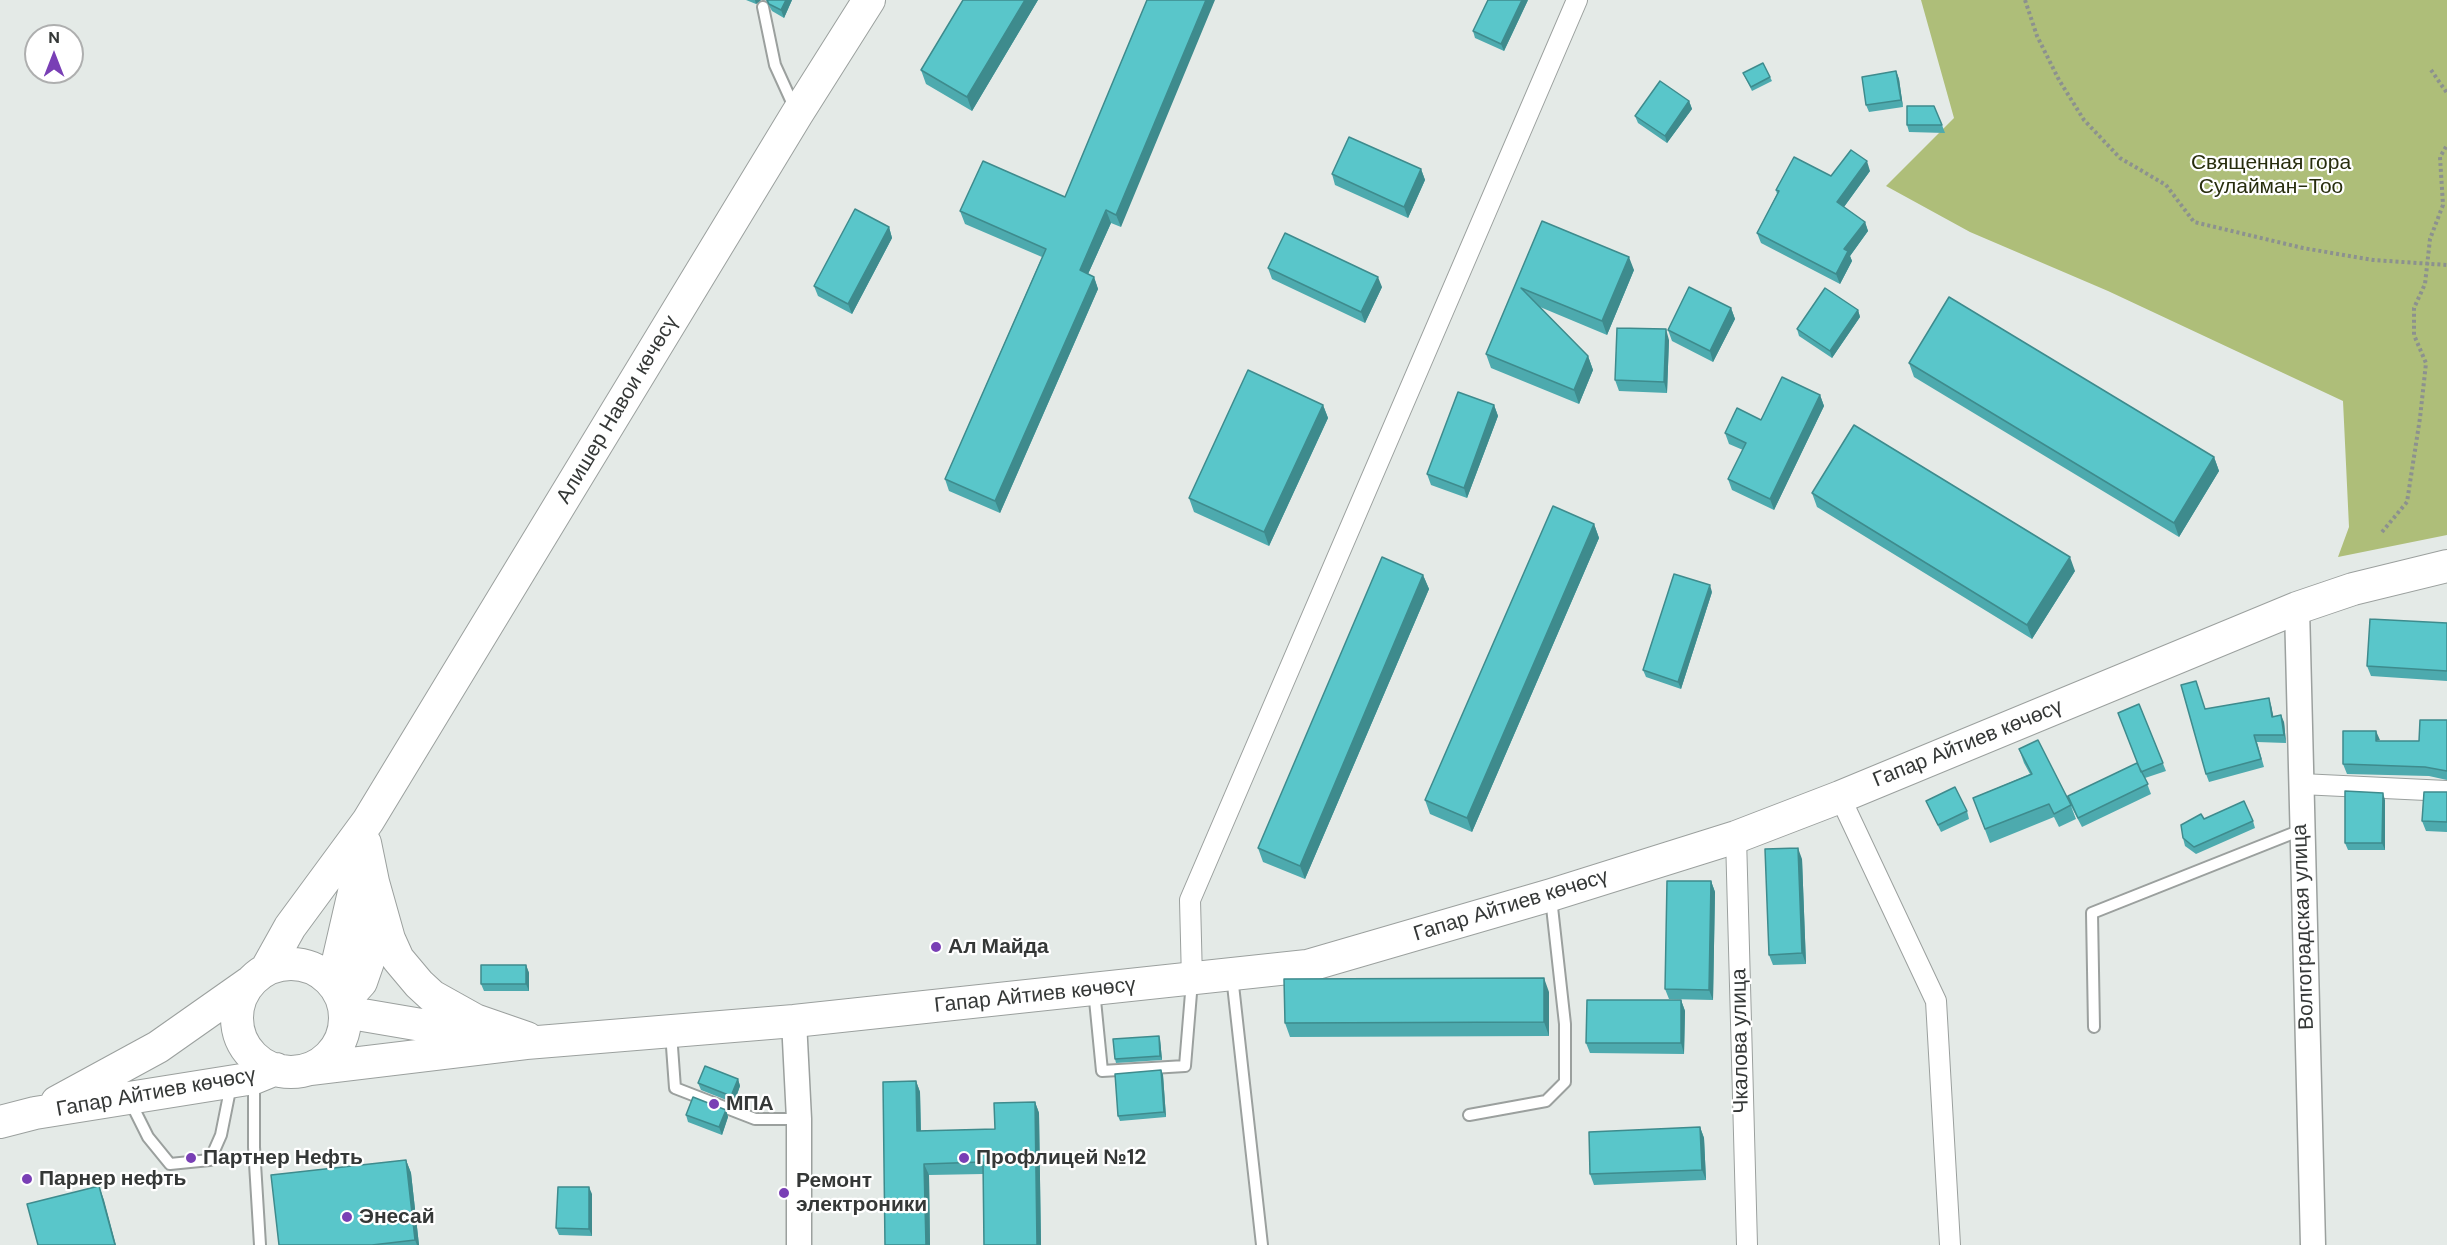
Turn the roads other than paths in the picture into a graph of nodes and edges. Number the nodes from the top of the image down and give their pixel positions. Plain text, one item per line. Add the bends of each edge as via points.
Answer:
1 (869, 0) edge
2 (1577, 0) edge
3 (763, 7) dead end
4 (797, 114) junction
5 (2447, 566) edge
6 (2297, 608) junction
7 (2301, 784) junction
8 (2447, 791) edge
9 (1840, 797) junction
10 (2301, 830) junction
11 (367, 832) junction
12 (1736, 837) junction
13 (373, 882) junction
14 (1551, 895) junction
15 (1232, 975) junction
16 (258, 976) junction
17 (1192, 980) junction
18 (1094, 990) junction
19 (341, 999) junction
20 (794, 1021) junction
21 (2094, 1027) dead end
22 (671, 1033) junction
23 (534, 1042) junction
24 (310, 1069) junction
25 (254, 1076) junction
26 (129, 1098) junction
27 (35, 1113) junction
28 (1468, 1115) dead end
29 (799, 1119) junction
30 (0, 1122) edge
31 (260, 1245) edge
32 (800, 1245) edge
33 (1262, 1245) edge
34 (1747, 1245) edge
35 (1950, 1245) edge
36 (2313, 1245) edge

1 - 4 main road, Алишер Навои көчөсү
2 - 17 street via 1190,900
3 - 4 lane via 775,65
4 - 11 main road, Алишер Навои көчөсү
5 - 6 main road, Гапар Айтиев көчөсү via 2353,589
6 - 7 street, Волгоградская улица
6 - 9 main road, Гапар Айтиев көчөсү
7 - 8 street
7 - 10 street, Волгоградская улица
9 - 12 main road, Гапар Айтиев көчөсү
9 - 35 street via 1936,1001
10 - 21 lane via 2092,913
10 - 36 street, Волгоградская улица
11 - 13 main road
11 - 16 main road, Алишер Навои көчөсү via 290,927
11 - 19 main road, Алишер Навои көчөсү
12 - 14 main road, Гапар Айтиев көчөсү
12 - 34 street, Чкалова улица
13 - 19 main road via 369,959 361,982
13 - 23 main road via 398,959 419,984 432,996 475,1020
14 - 15 main road, Гапар Айтиев көчөсү via 1307,966
14 - 28 lane via 1565,1024 1565,1082 1546,1101
15 - 17 main road, Гапар Айтиев көчөсү
15 - 33 lane
16 - 19 main road via 286,964 297,964 317,970
16 - 25 main road via 243,993 237,1016 242,1039 255,1058
16 - 27 main road, Гапар Айтиев көчөсү via 158,1047
17 - 18 main road, Гапар Айтиев көчөсү
17 - 18 lane via 1185,1066 1102,1071
18 - 20 main road, Гапар Айтиев көчөсү
19 - 23 main road, Гапар Айтиев көчөсү
19 - 24 main road via 345,1022 340,1042 327,1058
20 - 22 main road, Гапар Айтиев көчөсү
20 - 29 street
22 - 23 main road, Гапар Айтиев көчөсү
22 - 29 lane via 675,1088 755,1119
23 - 24 main road, Гапар Айтиев көчөсү
24 - 25 main road
25 - 26 main road, Гапар Айтиев көчөсү
25 - 26 lane via 210,1160 170,1164 148,1137
25 - 31 lane
26 - 27 main road, Гапар Айтиев көчөсү
27 - 30 main road, Гапар Айтиев көчөсү
29 - 32 street

